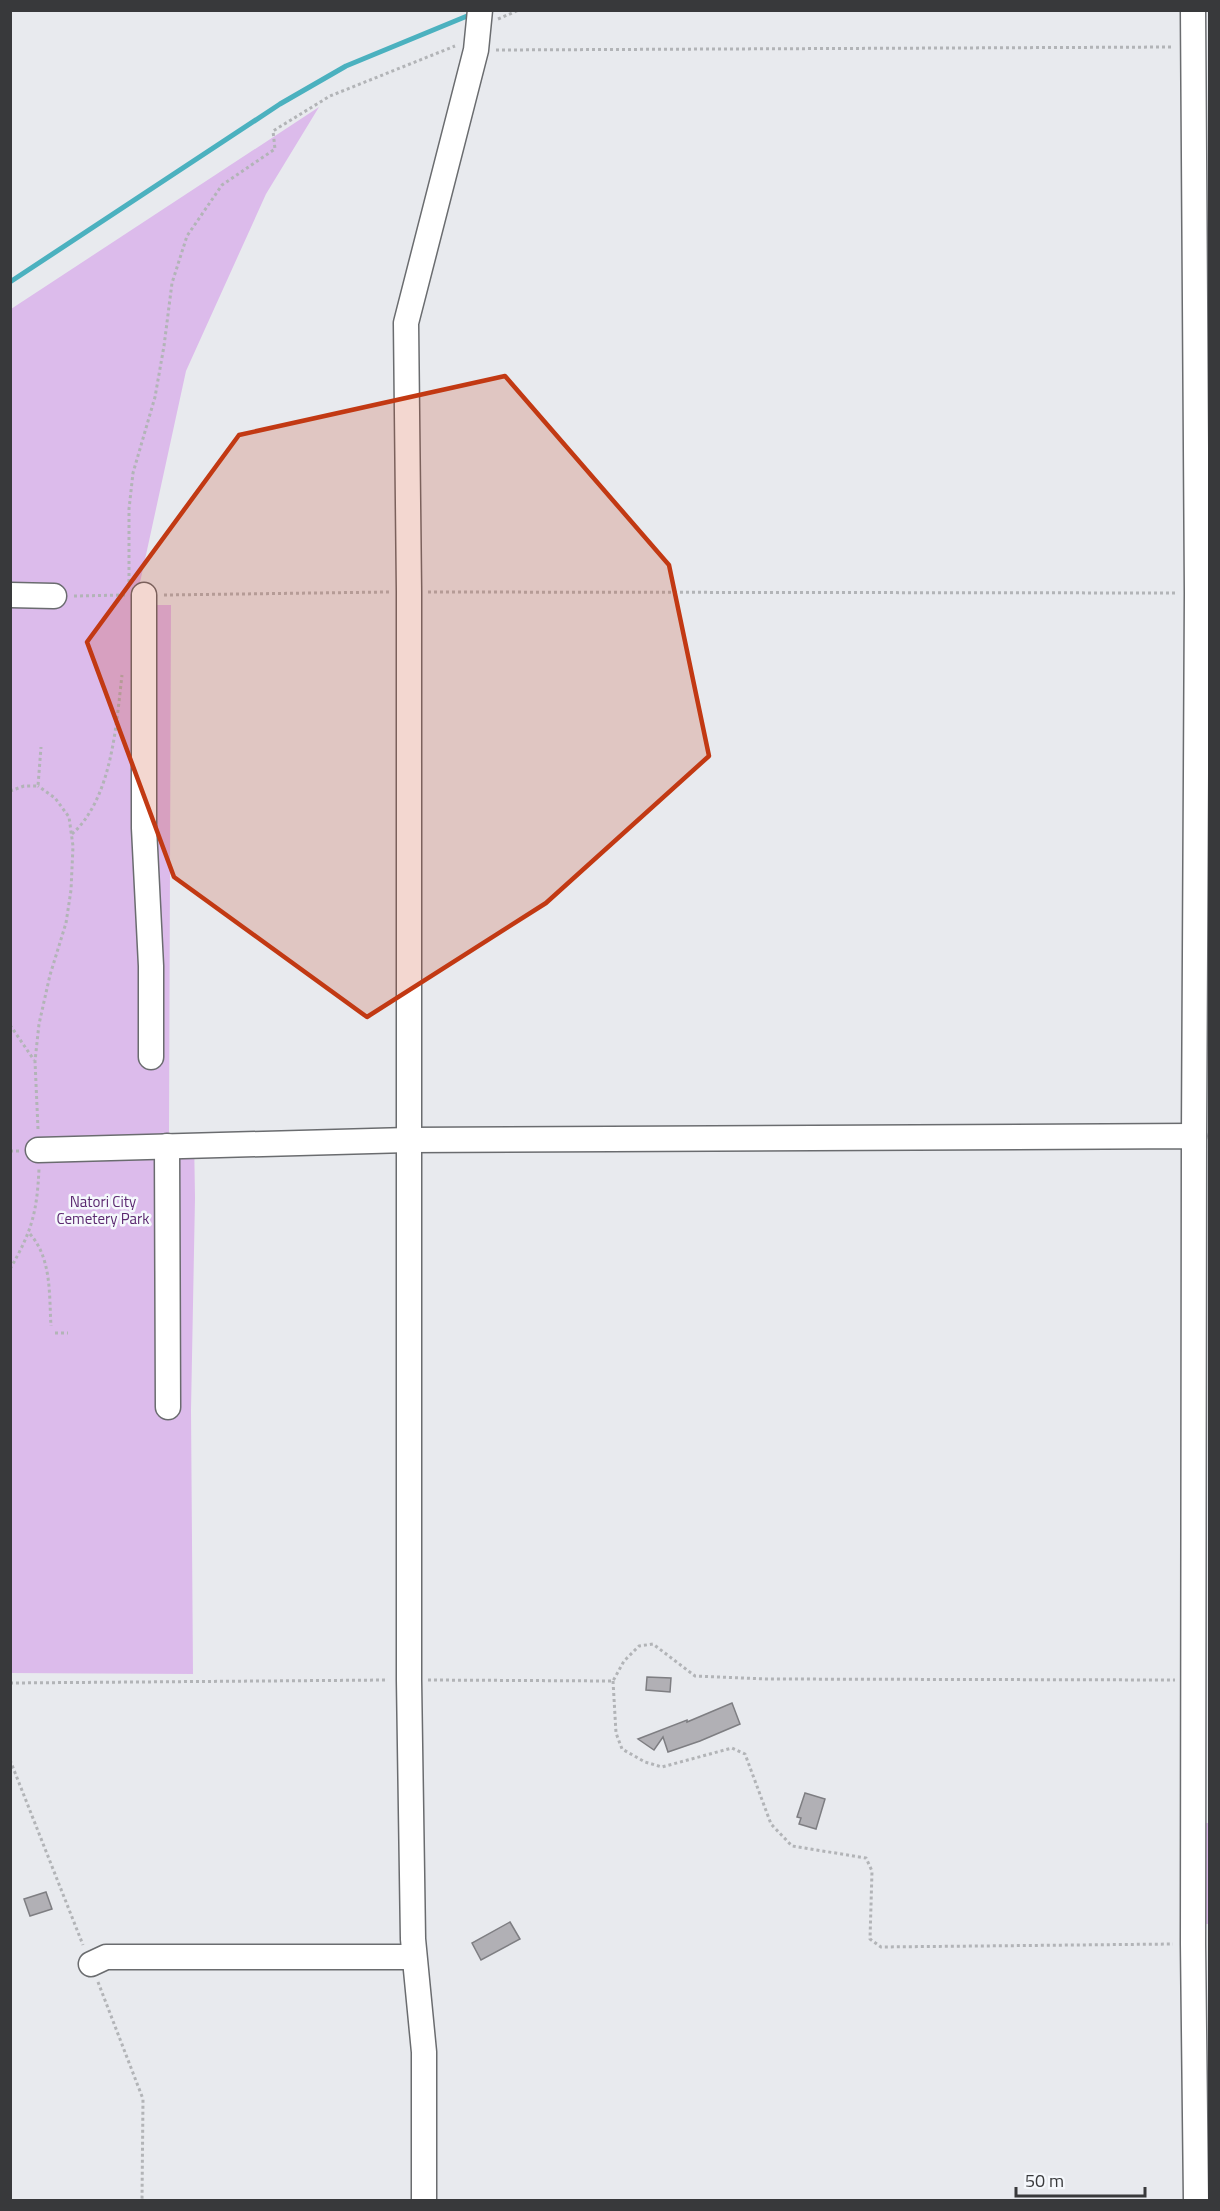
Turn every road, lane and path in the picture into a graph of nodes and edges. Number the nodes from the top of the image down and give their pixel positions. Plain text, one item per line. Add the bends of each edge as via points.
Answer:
1 (1194, 10) edge
2 (478, 30) edge
3 (1194, 47) junction
4 (409, 592) junction
5 (1197, 593) junction
6 (10, 595) edge
7 (137, 595) junction
8 (54, 596) joint
9 (123, 668) dead end
10 (41, 747) dead end
11 (38, 786) junction
12 (10, 790) edge
13 (72, 835) junction
14 (10, 1025) edge
15 (151, 1057) dead end
16 (35, 1061) junction
17 (1194, 1136) junction
18 (408, 1140) junction
19 (167, 1146) junction
20 (38, 1150) junction
21 (30, 1234) junction
22 (10, 1269) edge
23 (51, 1326) dead end
24 (55, 1333) dead end
25 (68, 1333) dead end
26 (168, 1407) dead end
27 (409, 1680) junction
28 (1193, 1680) junction
29 (613, 1681) junction
30 (10, 1683) edge
31 (1193, 1944) junction
32 (413, 1957) junction
33 (91, 1964) dead end
34 (424, 2200) edge
35 (1196, 2200) edge

1 - 3 street
2 - 3 path
2 - 4 street via 406,323
2 - 7 path via 330,96 273,130 275,148 222,185 187,236 172,283 155,397 133,473 129,509
3 - 5 street
4 - 5 path
4 - 7 path
4 - 18 street
5 - 17 street
6 - 8 street
7 - 8 path
7 - 15 street
9 - 13 path via 106,772 93,809
10 - 11 path
11 - 12 path
11 - 13 path via 55,798 69,817
13 - 16 path via 66,923 50,975
14 - 16 path
16 - 20 path
17 - 18 street
17 - 28 street
18 - 19 street
18 - 27 street
19 - 20 street via 74,1140
19 - 26 street via 158,1179 158,1330
20 - 21 path via 38,1197
21 - 22 path
21 - 23 path via 43,1254
24 - 25 path
27 - 29 path
27 - 30 path
27 - 32 street
28 - 29 path via 695,1676 653,1644 639,1646 624,1661
28 - 31 street
29 - 31 path via 616,1733 622,1749 662,1767 732,1748 745,1754 771,1824 792,1846 866,1858 872,1871 870,1939 881,1947
31 - 35 street
32 - 33 street via 106,1957
32 - 34 street via 424,2052

